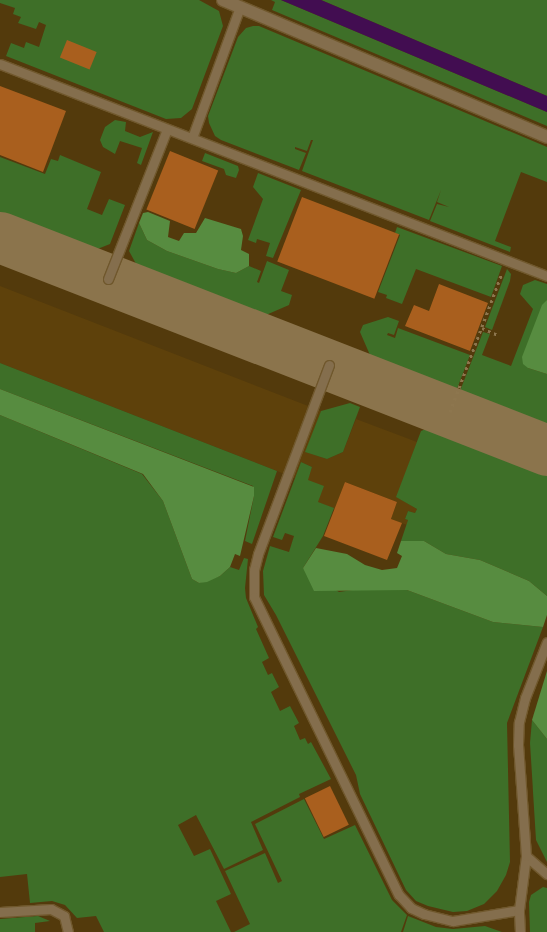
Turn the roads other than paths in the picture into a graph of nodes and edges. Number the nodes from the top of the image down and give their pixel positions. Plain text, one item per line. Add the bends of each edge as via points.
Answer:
1 (222, 0) edge
2 (240, 7) junction
3 (0, 64) edge
4 (167, 129) junction
5 (547, 137) edge
6 (192, 138) junction
7 (547, 276) edge
8 (108, 279) dead end
9 (329, 365) dead end
10 (547, 642) edge
11 (526, 856) junction
12 (547, 874) edge
13 (519, 910) junction
14 (0, 912) edge
15 (68, 932) edge
16 (520, 932) edge

1 - 2 street
2 - 5 street
2 - 6 lane
3 - 4 lane
4 - 6 lane
4 - 8 lane
6 - 7 lane
9 - 13 lane via 258,554 254,596 399,895 411,908 453,921
10 - 11 lane via 519,722
11 - 12 lane
11 - 13 lane
13 - 16 lane
14 - 15 lane via 51,909 64,916

